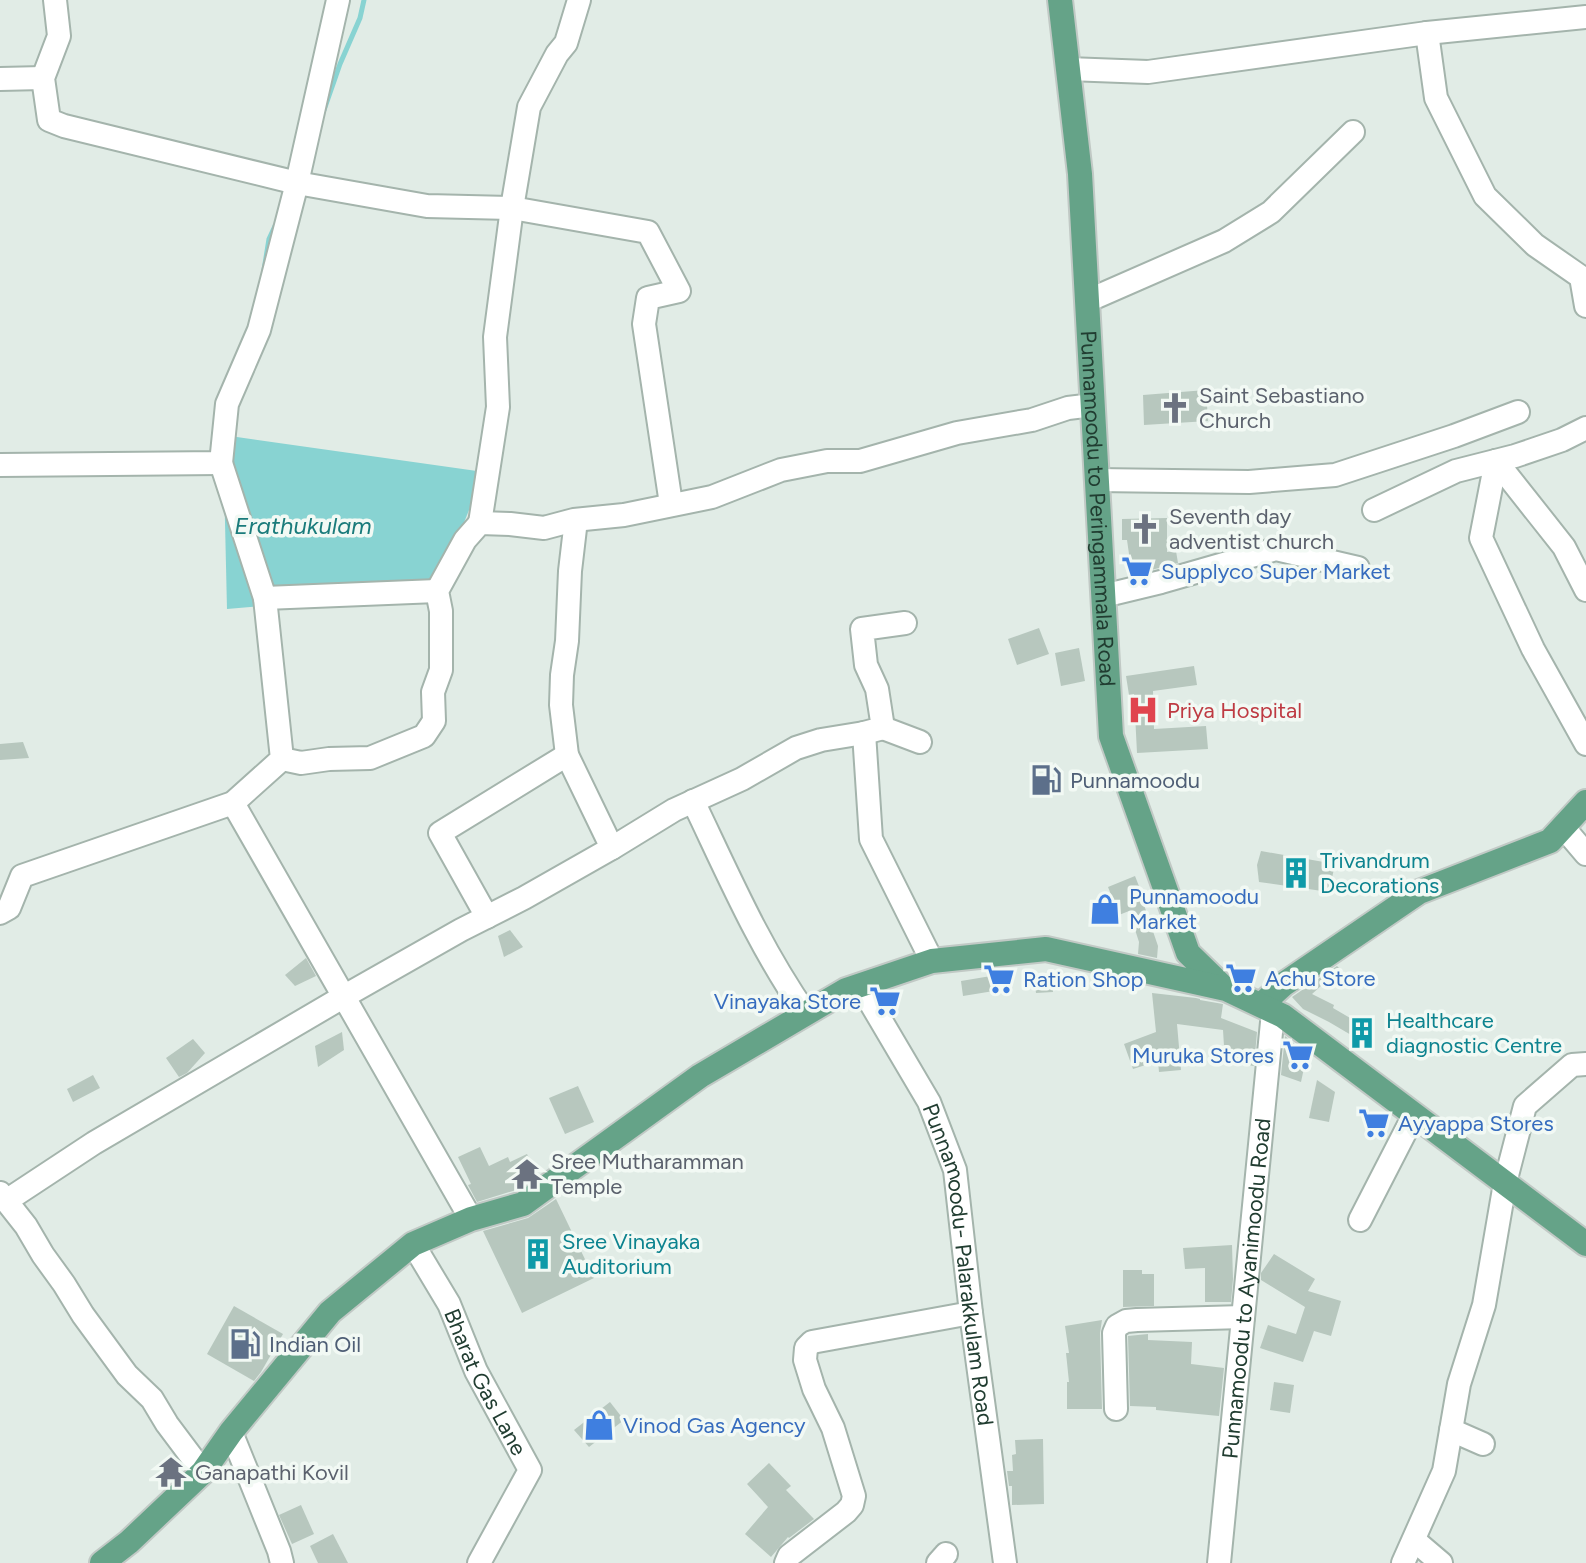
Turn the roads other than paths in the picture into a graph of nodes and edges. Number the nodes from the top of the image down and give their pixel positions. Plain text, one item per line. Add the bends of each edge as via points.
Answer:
1 (55, 0) edge
2 (338, 0) edge
3 (579, 0) edge
4 (1060, 0) edge
5 (1586, 17) edge
6 (1427, 33) junction
7 (1068, 69) junction
8 (43, 78) junction
9 (0, 79) edge
10 (1353, 132) dead end
11 (297, 183) junction
12 (512, 208) junction
13 (1087, 301) junction
14 (1586, 306) edge
15 (1093, 405) junction
16 (1518, 412) dead end
17 (1586, 428) edge
18 (1496, 461) junction
19 (221, 463) junction
20 (0, 465) edge
21 (1097, 480) junction
22 (671, 504) junction
23 (1374, 510) dead end
24 (576, 520) junction
25 (480, 523) junction
26 (1358, 568) dead end
27 (1586, 590) edge
28 (437, 591) junction
29 (1103, 596) junction
30 (265, 598) junction
31 (905, 623) dead end
32 (874, 730) junction
33 (920, 742) dead end
34 (1586, 744) edge
35 (567, 755) junction
36 (282, 759) junction
37 (693, 801) junction
38 (1586, 802) edge
39 (233, 803) junction
40 (1563, 827) junction
41 (612, 848) junction
42 (1586, 854) edge
43 (0, 913) edge
44 (487, 917) junction
45 (932, 961) junction
46 (860, 985) junction
47 (1226, 989) junction
48 (343, 997) junction
49 (1267, 1009) junction
50 (806, 1014) junction
51 (1586, 1064) edge
52 (1414, 1115) junction
53 (1505, 1183) junction
54 (3, 1197) edge
55 (471, 1219) junction
56 (1360, 1220) dead end
57 (413, 1244) junction
58 (1586, 1244) edge
59 (971, 1313) junction
60 (1243, 1317) junction
61 (1116, 1409) dead end
62 (1451, 1430) junction
63 (231, 1432) junction
64 (1483, 1444) dead end
65 (203, 1472) junction
66 (1414, 1540) junction
67 (102, 1563) edge
68 (282, 1563) edge
69 (479, 1563) edge
70 (786, 1563) edge
71 (1005, 1563) edge
72 (1219, 1563) edge
73 (1403, 1563) edge
74 (1441, 1563) edge

1 - 8 street via 59,36
2 - 11 street
3 - 12 street via 566,43 529,107
4 - 7 main road, Punnamoodu to Peringammala Road
5 - 6 street
6 - 7 street via 1148,72
6 - 14 street via 1436,98 1485,196 1535,245 1581,277
7 - 13 main road, Punnamoodu to Peringammala Road
8 - 9 street
8 - 11 street via 49,120
10 - 13 street via 1271,212 1224,241
11 - 12 street via 427,206
11 - 19 street via 259,330 227,404
12 - 22 street via 648,232 679,291 648,298 644,324
12 - 25 street via 495,337 498,407
13 - 15 main road, Punnamoodu to Peringammala Road
15 - 21 main road, Punnamoodu to Peringammala Road
15 - 22 street via 957,433 860,461 781,470 712,497
16 - 21 street via 1335,475 1249,482
17 - 18 street
18 - 23 street via 1456,471
18 - 27 street via 1564,547
18 - 34 street via 1481,538 1533,649
19 - 20 street
19 - 30 street
21 - 29 main road, Punnamoodu to Peringammala Road
22 - 24 street
24 - 25 street via 544,528
24 - 35 street via 562,675
25 - 28 street
26 - 29 street via 1276,549
28 - 30 street
28 - 36 street via 441,670 433,692 434,721 424,736 370,758 301,763
29 - 47 main road, Punnamoodu to Peringammala Road via 1111,736 1188,953
30 - 36 street
31 - 32 street via 862,629 866,665 877,689
32 - 33 street
32 - 37 street via 796,748
32 - 45 street via 871,839
35 - 41 street
35 - 44 street via 440,833
36 - 39 street
37 - 41 street
37 - 50 street via 764,948
38 - 40 main road
39 - 43 street via 22,876 9,908
39 - 48 street
40 - 42 street
40 - 49 main road via 1550,841 1419,892 1284,984
41 - 44 street
44 - 48 street
45 - 46 main road
45 - 47 main road via 1046,949
46 - 50 main road
46 - 59 street, Punnamoodu- Palarakkulam Road via 929,1102 955,1170
47 - 49 main road
48 - 54 street
48 - 55 street
49 - 52 main road
49 - 60 street, Punnamoodu to Ayanimoodu Road
50 - 55 main road via 700,1076 523,1204
51 - 53 street via 1572,1065 1525,1106
52 - 53 main road
52 - 56 street
53 - 58 main road
53 - 62 street via 1484,1305 1459,1384
54 - 65 street via 83,1315
55 - 57 main road
57 - 63 main road via 330,1312
57 - 69 street, Bharat Gas Lane via 449,1304 476,1371 530,1470
59 - 70 street via 812,1342 806,1348 814,1389 833,1428 854,1496 846,1512
59 - 71 street, Punnamoodu- Palarakkulam Road
60 - 61 street via 1137,1320 1117,1326
60 - 72 street, Punnamoodu to Ayanimoodu Road
62 - 64 street
62 - 66 street via 1444,1471
63 - 65 main road
63 - 68 street
65 - 67 main road
66 - 73 street
66 - 74 street

